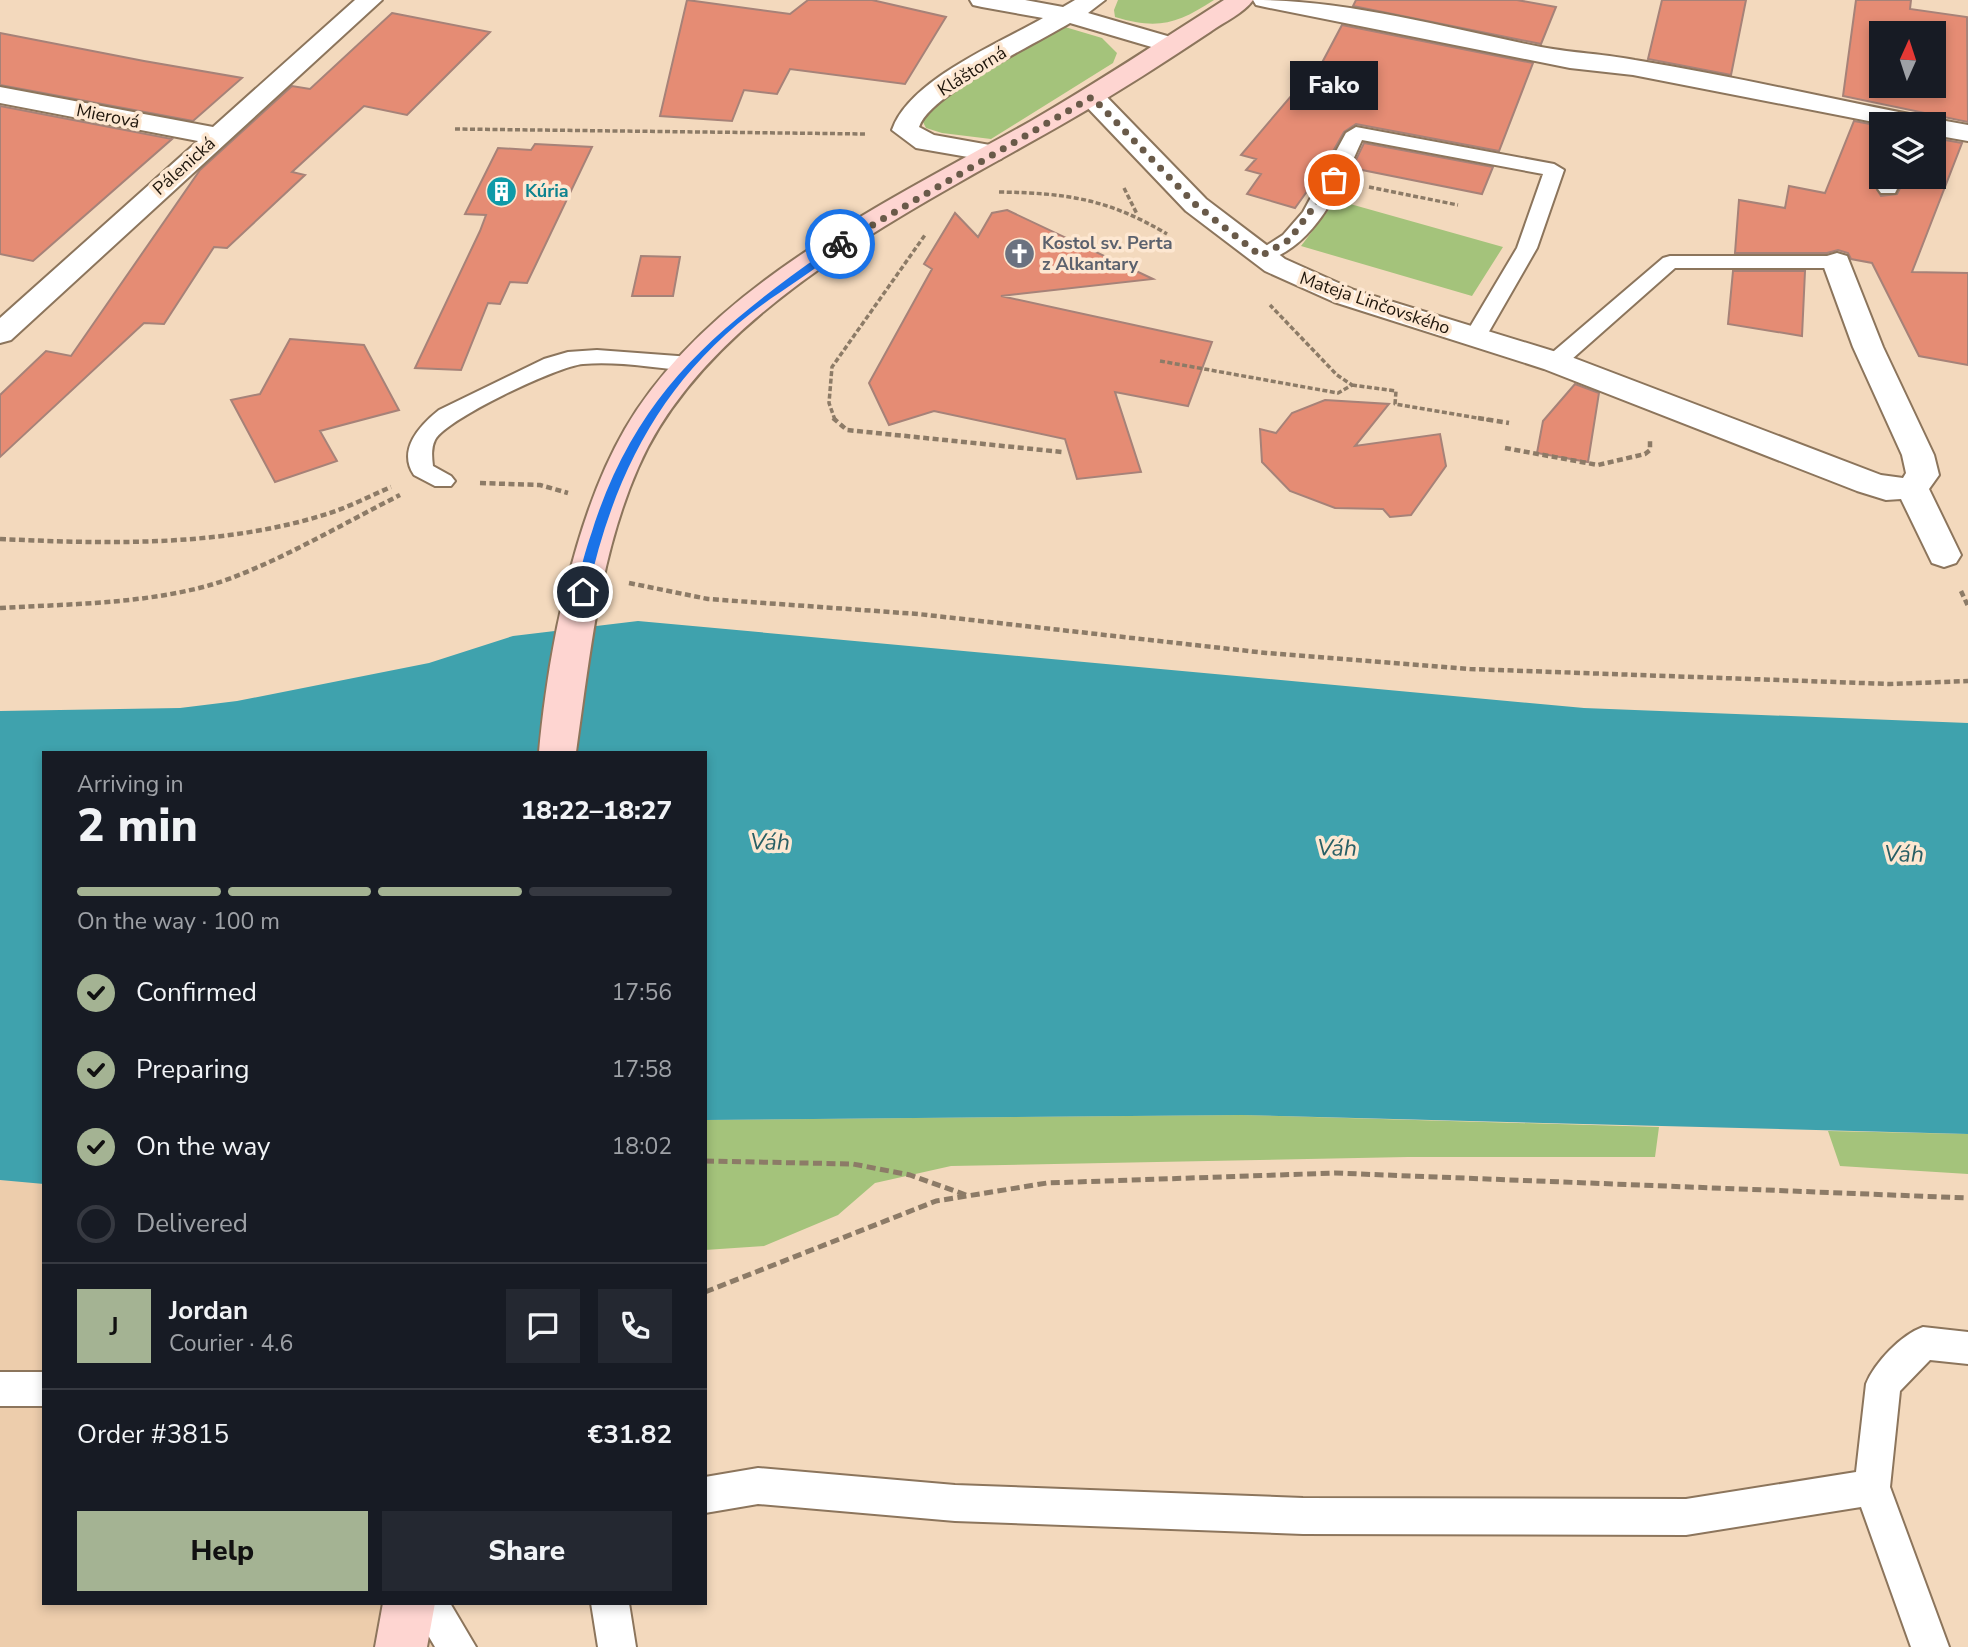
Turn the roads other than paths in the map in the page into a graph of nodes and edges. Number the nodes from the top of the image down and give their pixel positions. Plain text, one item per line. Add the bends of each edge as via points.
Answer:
1 (370, 0) edge
2 (982, 0) edge
3 (1093, 0) edge
4 (1241, 0) edge
5 (1265, 0) edge
6 (1068, 15) junction
7 (1171, 45) junction
8 (0, 95) edge
9 (1092, 97) junction
10 (1869, 114) edge
11 (1946, 129) edge
12 (1968, 133) edge
13 (217, 136) junction
14 (991, 153) junction
15 (1268, 260) junction
16 (1837, 262) joint
17 (0, 334) edge
18 (1475, 337) junction
19 (1555, 362) junction
20 (691, 364) junction
21 (436, 478) road end
22 (1912, 488) junction
23 (1944, 555) dead end
24 (557, 751) edge
25 (1968, 1348) edge
26 (0, 1389) edge
27 (42, 1389) edge
28 (1872, 1487) junction
29 (707, 1495) edge
30 (409, 1605) edge
31 (429, 1605) edge
32 (610, 1605) edge
33 (401, 1647) edge
34 (457, 1647) edge
35 (617, 1647) edge
36 (1930, 1647) edge

1 - 13 street, Pálenická
2 - 6 street
3 - 6 street, Kláštorná
4 - 7 street
5 - 10 street
6 - 7 street
6 - 14 street, Kláštorná via 940,88 910,115 905,130 920,138
7 - 9 street
8 - 13 street, Mierová
9 - 14 street
9 - 15 street, Mateja Linčovského via 1196,205
11 - 12 street
13 - 17 street, Pálenická
14 - 20 street via 792,278 745,313
15 - 18 street, Mateja Linčovského via 1344,296
15 - 18 lane via 1334,180 1356,133 1554,170 1527,248
16 - 19 lane via 1670,262
16 - 22 street via 1868,347 1918,455 1923,475
18 - 19 street, Mateja Linčovského
19 - 22 street, Mateja Linčovského via 1869,484
20 - 21 lane via 581,358 545,366 435,425 419,452 422,470
20 - 24 street via 641,429 607,503 585,583
22 - 23 street
25 - 28 lane via 1923,1343 1883,1384
26 - 27 lane
28 - 29 lane via 1686,1517 1303,1516 955,1503 758,1486
28 - 36 lane
30 - 33 street
31 - 34 lane
32 - 35 lane

